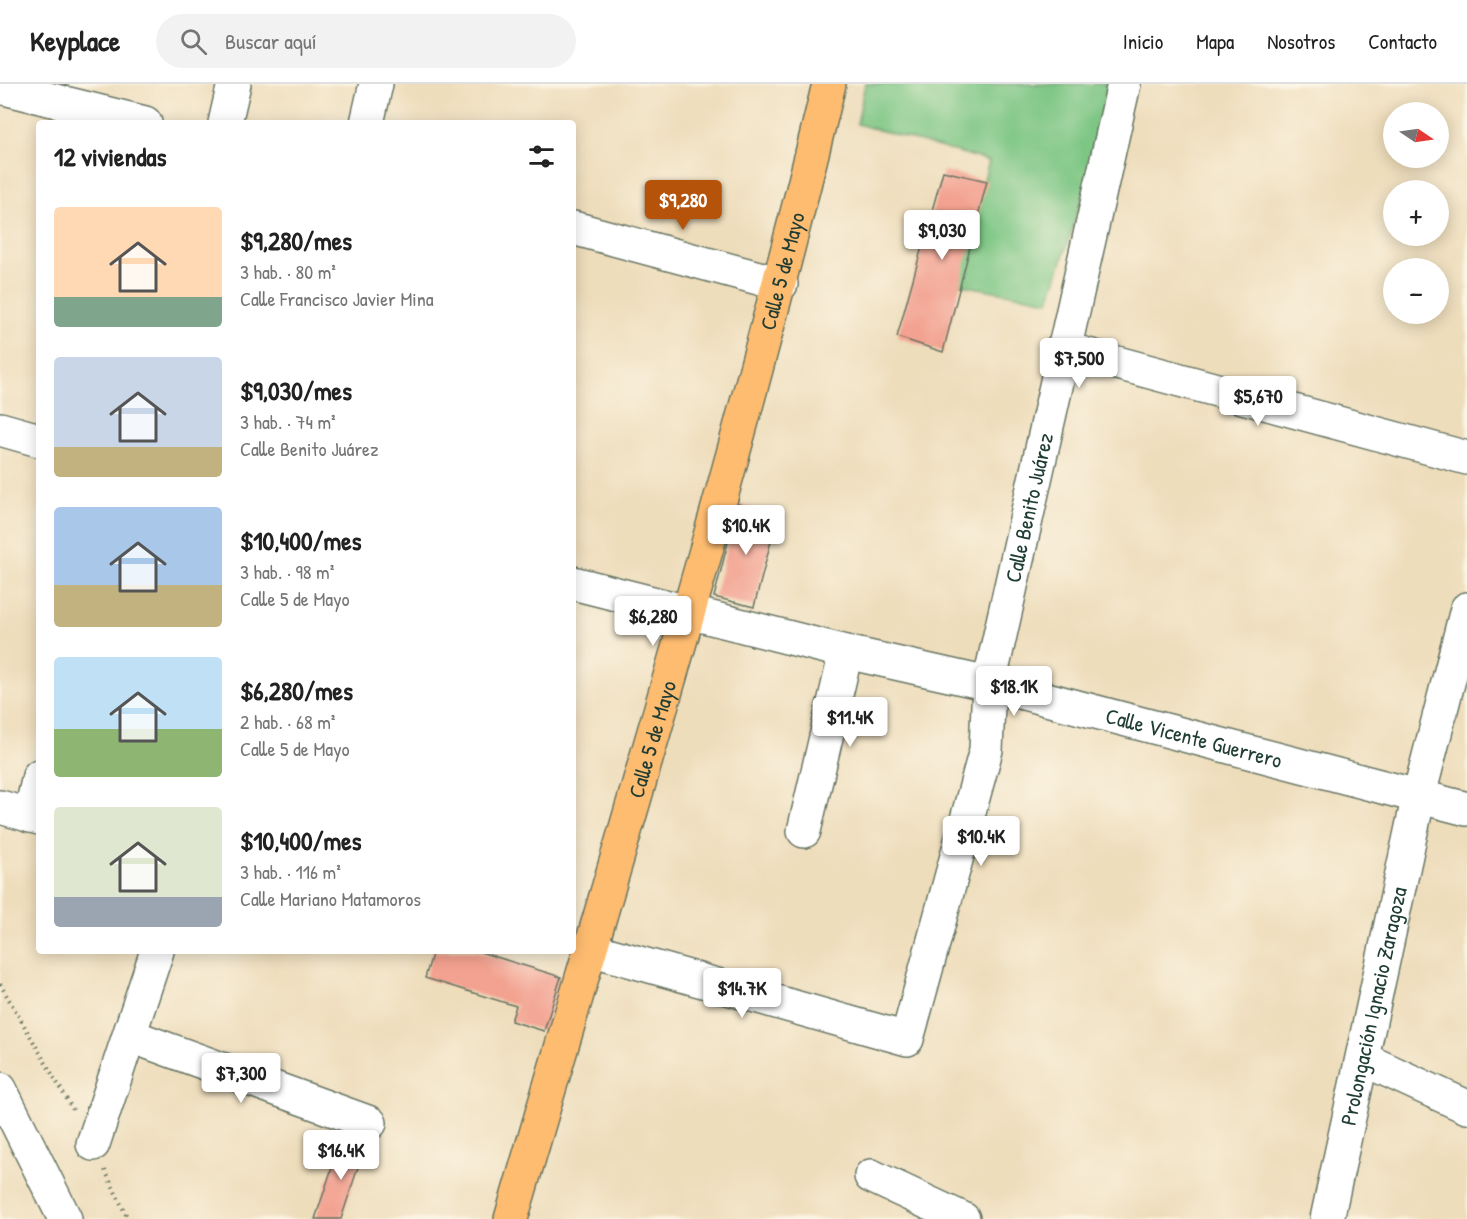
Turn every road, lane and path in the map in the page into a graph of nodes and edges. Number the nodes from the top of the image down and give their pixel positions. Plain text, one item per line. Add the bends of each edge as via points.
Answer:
1 (234, 84) edge
2 (376, 84) edge
3 (829, 84) edge
4 (1124, 84) edge
5 (0, 87) edge
6 (133, 120) edge
7 (226, 120) edge
8 (368, 120) edge
9 (576, 229) edge
10 (781, 284) junction
11 (1062, 348) junction
12 (0, 429) edge
13 (36, 439) edge
14 (1467, 458) edge
15 (576, 584) edge
16 (1467, 609) edge
17 (689, 612) junction
18 (846, 652) junction
19 (988, 684) junction
20 (36, 783) edge
21 (1419, 795) junction
22 (1467, 809) edge
23 (23, 814) edge
24 (804, 831) dead end
25 (590, 949) junction
26 (156, 954) edge
27 (0, 984) edge
28 (131, 1036) junction
29 (1363, 1059) junction
30 (2, 1104) edge
31 (1467, 1107) edge
32 (369, 1123) dead end
33 (93, 1144) junction
34 (871, 1176) dead end
35 (50, 1188) junction
36 (38, 1219) edge
37 (65, 1219) edge
38 (128, 1219) edge
39 (511, 1219) edge
40 (963, 1219) edge
41 (1327, 1219) edge

1 - 7 street
2 - 8 street
3 - 10 main road, Calle 5 de Mayo
4 - 11 street, Calle Benito Juárez
5 - 6 street
9 - 10 street
10 - 17 main road, Calle 5 de Mayo
11 - 14 street
11 - 19 street, Calle Benito Juárez
12 - 13 street
15 - 17 street, Calle Vicente Guerrero
16 - 21 street, Prolongación Ignacio Zaragoza
17 - 18 street, Calle Vicente Guerrero
17 - 25 main road, Calle 5 de Mayo
18 - 19 street, Calle Vicente Guerrero
18 - 24 street
19 - 21 street, Calle Vicente Guerrero
19 - 25 street, Calle Benito Juárez via 986,750 908,1039
20 - 23 street
21 - 22 street, Calle Vicente Guerrero
21 - 29 street, Prolongación Ignacio Zaragoza
25 - 39 main road, Calle 5 de Mayo
26 - 28 street
27 - 33 path
28 - 32 street
28 - 33 street
29 - 31 street
29 - 41 street, Prolongación Ignacio Zaragoza
30 - 35 street
33 - 38 path
34 - 40 street
35 - 36 street
35 - 37 street

